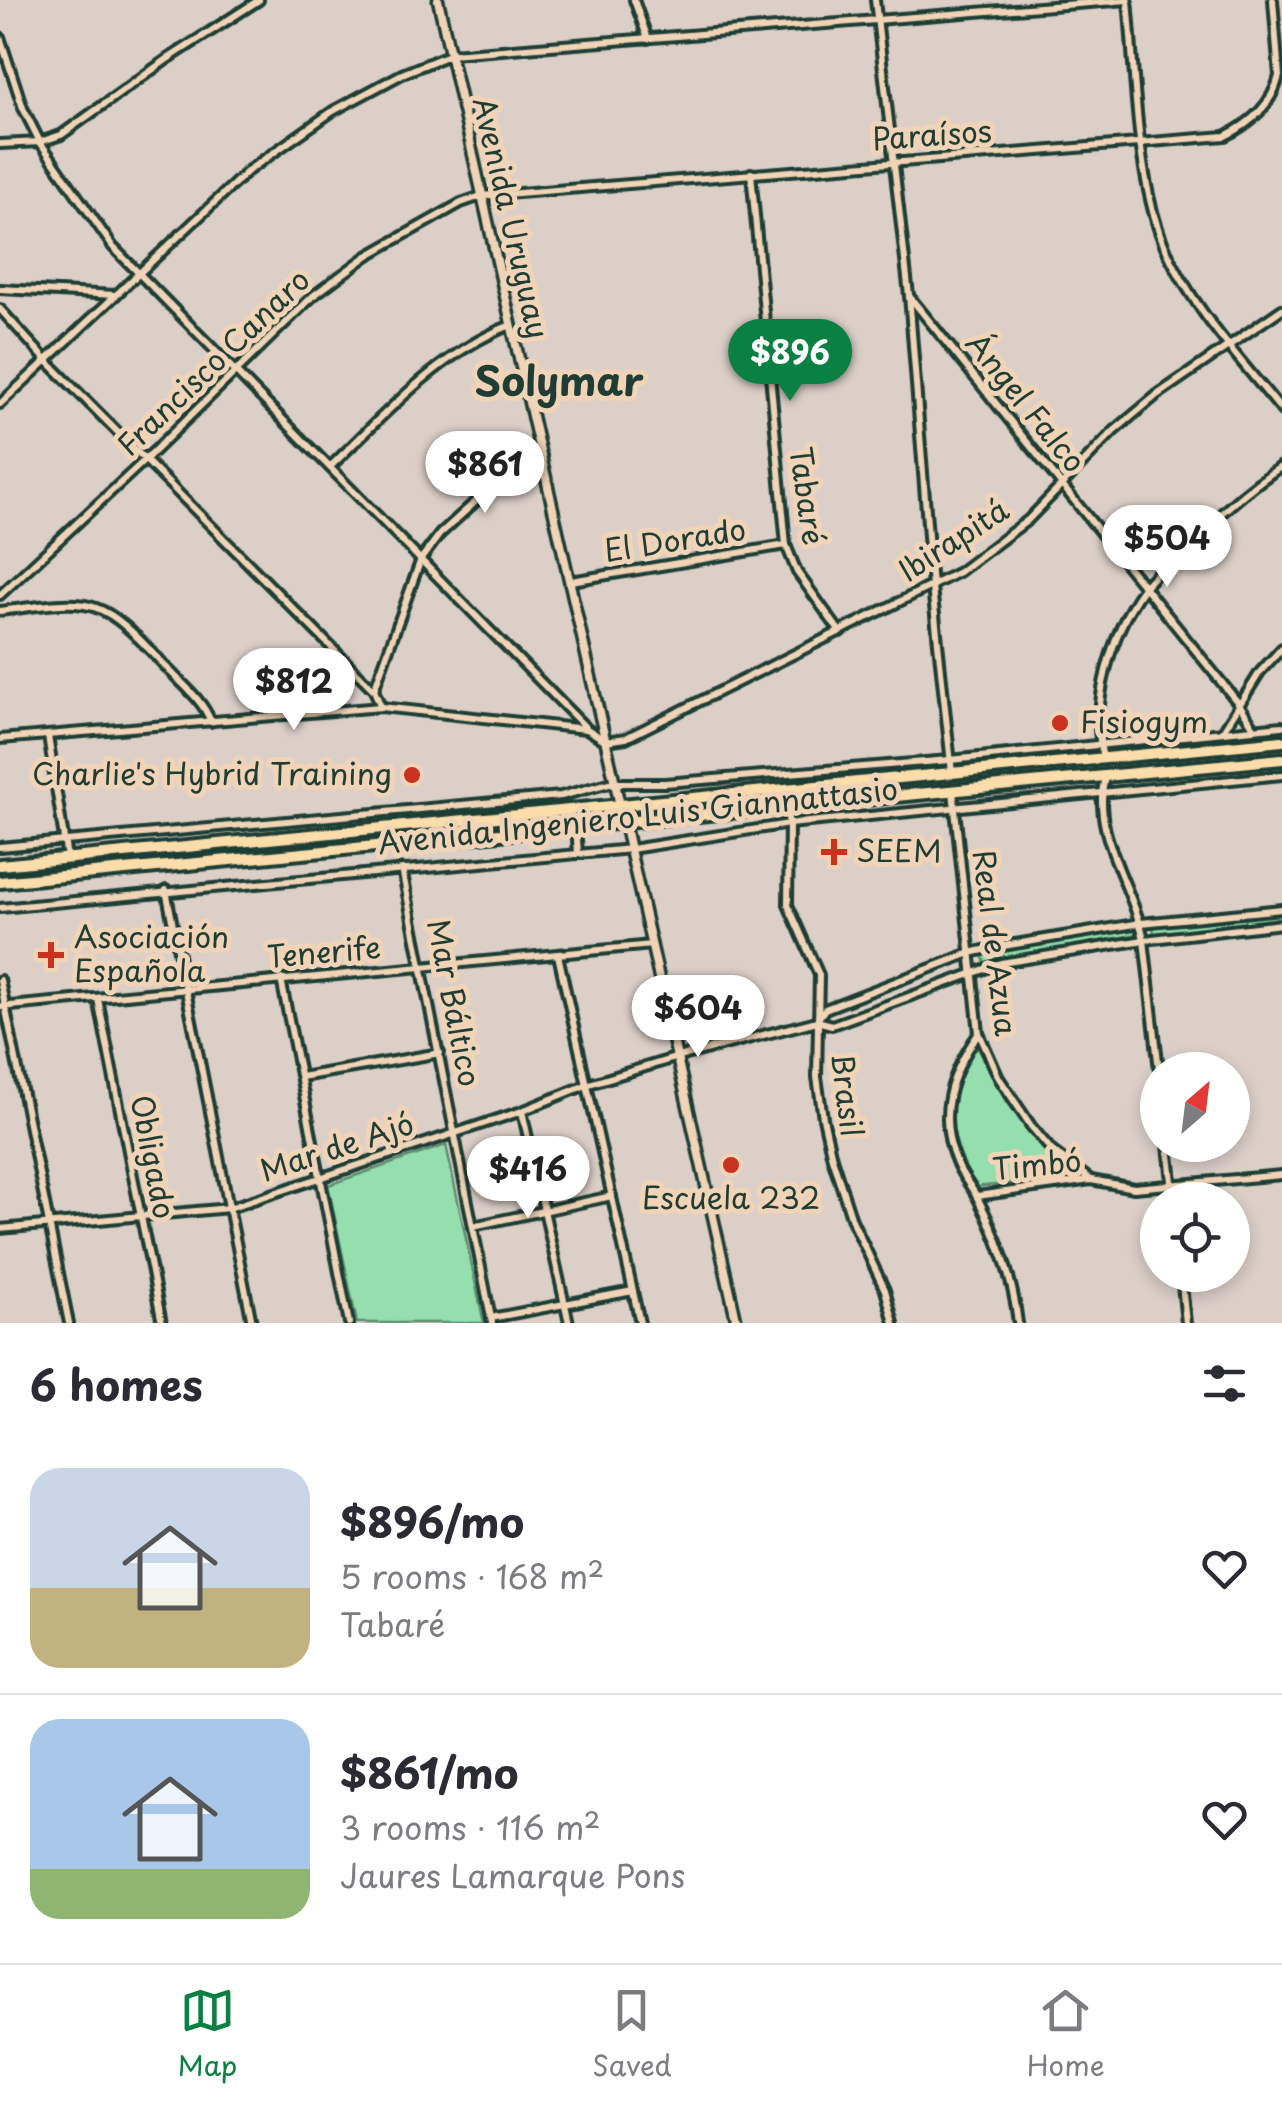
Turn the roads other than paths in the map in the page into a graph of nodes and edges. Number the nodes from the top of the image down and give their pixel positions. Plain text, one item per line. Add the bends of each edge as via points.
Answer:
1 (259, 0) edge
2 (438, 0) edge
3 (634, 0) edge
4 (875, 0) edge
5 (1127, 0) edge
6 (1273, 0) edge
7 (878, 22) junction
8 (0, 37) edge
9 (648, 39) junction
10 (450, 54) junction
11 (40, 142) junction
12 (0, 144) edge
13 (1142, 144) junction
14 (892, 161) junction
15 (751, 174) junction
16 (481, 196) junction
17 (140, 275) junction
18 (0, 289) edge
19 (118, 295) junction
20 (908, 295) junction
21 (0, 309) edge
22 (1282, 309) edge
23 (511, 325) junction
24 (1228, 345) junction
25 (48, 362) junction
26 (236, 372) junction
27 (0, 404) edge
28 (1282, 411) edge
29 (542, 456) junction
30 (146, 459) junction
31 (1282, 466) edge
32 (330, 467) junction
33 (1062, 485) junction
34 (786, 545) junction
35 (421, 559) junction
36 (571, 581) junction
37 (1144, 586) junction
38 (932, 587) junction
39 (0, 595) edge
40 (0, 611) edge
41 (840, 632) junction
42 (1282, 648) edge
43 (374, 690) junction
44 (1238, 704) junction
45 (381, 707) junction
46 (211, 722) junction
47 (1282, 726) edge
48 (587, 729) junction
49 (1254, 729) junction
50 (1222, 732) junction
51 (48, 736) junction
52 (0, 739) edge
53 (606, 741) junction
54 (1282, 742) edge
55 (1099, 744) junction
56 (1103, 758) junction
57 (1281, 759) edge
58 (950, 760) junction
59 (952, 774) junction
60 (1105, 776) junction
61 (1282, 776) edge
62 (616, 783) junction
63 (952, 791) junction
64 (1101, 792) junction
65 (621, 806) junction
66 (786, 807) junction
67 (954, 808) junction
68 (624, 823) junction
69 (789, 824) junction
70 (576, 826) junction
71 (64, 841) junction
72 (0, 848) edge
73 (630, 849) junction
74 (578, 852) junction
75 (67, 858) junction
76 (0, 865) edge
77 (402, 869) junction
78 (0, 882) edge
79 (166, 890) junction
80 (0, 908) edge
81 (1282, 909) edge
82 (1141, 923) junction
83 (1282, 924) edge
84 (1144, 940) junction
85 (652, 946) junction
86 (970, 953) junction
87 (558, 955) junction
88 (423, 967) junction
89 (972, 971) junction
90 (0, 980) edge
91 (280, 980) junction
92 (187, 989) junction
93 (98, 999) junction
94 (2, 1007) edge
95 (816, 1021) junction
96 (978, 1033) junction
97 (1157, 1052) edge
98 (440, 1053) junction
99 (678, 1057) junction
100 (302, 1077) junction
101 (586, 1086) junction
102 (522, 1112) junction
103 (455, 1133) junction
104 (1282, 1175) edge
105 (321, 1177) junction
106 (1091, 1180) junction
107 (1213, 1182) edge
108 (1140, 1188) edge
109 (612, 1196) junction
110 (977, 1196) junction
111 (229, 1208) junction
112 (544, 1212) junction
113 (140, 1215) junction
114 (49, 1224) junction
115 (474, 1226) junction
116 (0, 1229) edge
117 (633, 1291) junction
118 (1183, 1292) edge
119 (565, 1306) junction
120 (492, 1321) edge
121 (69, 1323) edge
122 (162, 1323) edge
123 (252, 1323) edge
124 (348, 1323) edge
125 (569, 1323) edge
126 (640, 1323) edge
127 (737, 1323) edge
128 (894, 1323) edge
129 (1018, 1323) edge
130 (1186, 1323) edge

1 - 11 street via 62,134
2 - 10 street, Avenida Uruguay
3 - 9 street
4 - 7 street
5 - 7 street
5 - 13 street
6 - 13 street, Paraísos via 1280,76 1256,118 1225,136
7 - 9 street
7 - 14 street
8 - 11 street
9 - 10 street
10 - 16 street, Avenida Uruguay
10 - 17 street via 288,140 199,214
11 - 12 street
11 - 17 street via 113,248
13 - 14 street, Paraísos
13 - 24 street via 1163,243
14 - 15 street, Paraísos
14 - 20 street
15 - 16 street, Paraísos
15 - 34 street, Tabaré
16 - 23 street, Avenida Uruguay
16 - 26 street, Francisco Canaro via 367,256 313,296
17 - 19 street
17 - 26 street
18 - 19 street
19 - 25 street
20 - 33 street, Ángel Falco
20 - 38 street
21 - 25 street
22 - 24 street, Ibirapitá
23 - 29 street, Avenida Uruguay
23 - 32 street via 457,352
24 - 28 street
24 - 33 street, Ibirapitá via 1157,394
25 - 27 street
25 - 30 street
26 - 30 street, Francisco Canaro
26 - 32 street
29 - 35 street via 494,484
29 - 36 street, Avenida Uruguay
30 - 39 street, Francisco Canaro
30 - 43 street
31 - 37 street
32 - 35 street
33 - 37 street, Ángel Falco
33 - 38 street, Ibirapitá via 1004,540
34 - 36 street, El Dorado
34 - 41 street, Tabaré
35 - 43 street
35 - 48 street
36 - 53 street, Avenida Uruguay
37 - 44 street, Ángel Falco
37 - 55 street via 1109,661
38 - 41 street, Ibirapitá
38 - 58 street
40 - 46 street via 69,602 107,611
41 - 53 street, Ibirapitá via 626,738
42 - 44 street
43 - 45 street
44 - 49 street, Ángel Falco
44 - 50 street
45 - 46 street
45 - 48 street
46 - 51 street
47 - 49 street, Avenida Ingeniero Luis Giannattasio
48 - 53 street
49 - 50 street, Avenida Ingeniero Luis Giannattasio
50 - 55 street, Avenida Ingeniero Luis Giannattasio
51 - 52 street
51 - 71 street
53 - 62 street, Avenida Uruguay
54 - 56 main road, Avenida Ingeniero Luis Giannattasio
55 - 56 street
55 - 58 street, Avenida Ingeniero Luis Giannattasio
56 - 59 main road, Avenida Ingeniero Luis Giannattasio
57 - 60 main road, Avenida Ingeniero Luis Giannattasio
57 - 61 street
58 - 59 street
58 - 62 street, Avenida Ingeniero Luis Giannattasio
59 - 65 main road, Avenida Ingeniero Luis Giannattasio
60 - 63 main road, Avenida Ingeniero Luis Giannattasio
60 - 64 street
61 - 64 street, Avenida Ingeniero Luis Giannattasio
62 - 65 street, Avenida Uruguay
62 - 71 street, Avenida Ingeniero Luis Giannattasio via 561,796
63 - 66 main road, Avenida Ingeniero Luis Giannattasio
63 - 67 street, Real de Azua
64 - 67 street, Avenida Ingeniero Luis Giannattasio
64 - 82 street via 1116,864
65 - 68 street, Avenida Uruguay
65 - 75 main road, Avenida Ingeniero Luis Giannattasio
66 - 68 main road, Avenida Ingeniero Luis Giannattasio
66 - 69 street, Brasil
67 - 69 street, Avenida Ingeniero Luis Giannattasio
67 - 86 street, Real de Azua
68 - 70 main road, Avenida Ingeniero Luis Giannattasio
68 - 73 street, Avenida Uruguay
69 - 73 street, Avenida Ingeniero Luis Giannattasio
69 - 95 street, Brasil via 786,888 795,926 819,975
70 - 74 street
70 - 78 main road, Avenida Ingeniero Luis Giannattasio
71 - 72 street, Avenida Ingeniero Luis Giannattasio
71 - 75 street
73 - 74 street, Avenida Ingeniero Luis Giannattasio
73 - 85 street, Avenida Uruguay
74 - 77 street, Avenida Ingeniero Luis Giannattasio
75 - 76 main road, Avenida Ingeniero Luis Giannattasio
77 - 79 street, Avenida Ingeniero Luis Giannattasio
77 - 88 street, Mar Báltico
79 - 80 street, Avenida Ingeniero Luis Giannattasio
79 - 92 street
81 - 82 street
82 - 84 street
82 - 86 street
83 - 84 street
84 - 89 street
84 - 97 street
85 - 87 street, Tenerife
85 - 99 street, Avenida Uruguay
86 - 89 street, Real de Azua
86 - 95 street via 825,1010
87 - 88 street, Tenerife
87 - 101 street
88 - 91 street, Tenerife
88 - 98 street, Mar Báltico
89 - 95 street via 832,1025
89 - 96 street, Real de Azua
90 - 94 street
91 - 92 street, Tenerife
91 - 100 street
92 - 93 street, Tenerife
92 - 111 street
93 - 94 street, Tenerife
93 - 113 street, Obligado
94 - 114 street
95 - 99 street, Mar de Ajó
95 - 128 street, Brasil via 816,1077 832,1158
96 - 106 street, Real de Azua via 1031,1126
96 - 110 street via 949,1088 946,1115 958,1166
98 - 100 street
98 - 103 street, Mar Báltico
99 - 101 street, Mar de Ajó
99 - 127 street, Avenida Uruguay
100 - 105 street
101 - 102 street, Mar de Ajó
101 - 109 street
102 - 103 street, Mar de Ajó
102 - 112 street
103 - 105 street, Mar de Ajó
103 - 115 street, Mar Báltico
104 - 107 street, Timbó
105 - 111 street, Mar de Ajó
105 - 124 street
106 - 108 street, Timbó
106 - 110 street, Timbó
109 - 112 street
109 - 117 street
110 - 129 street via 1006,1264
111 - 113 street, Mar de Ajó
111 - 123 street
112 - 115 street
112 - 119 street
113 - 114 street, Mar de Ajó
113 - 122 street, Obligado
114 - 116 street, Mar de Ajó
114 - 121 street
115 - 120 street, Mar Báltico
117 - 119 street
117 - 126 street
118 - 130 street
119 - 120 street
119 - 125 street

